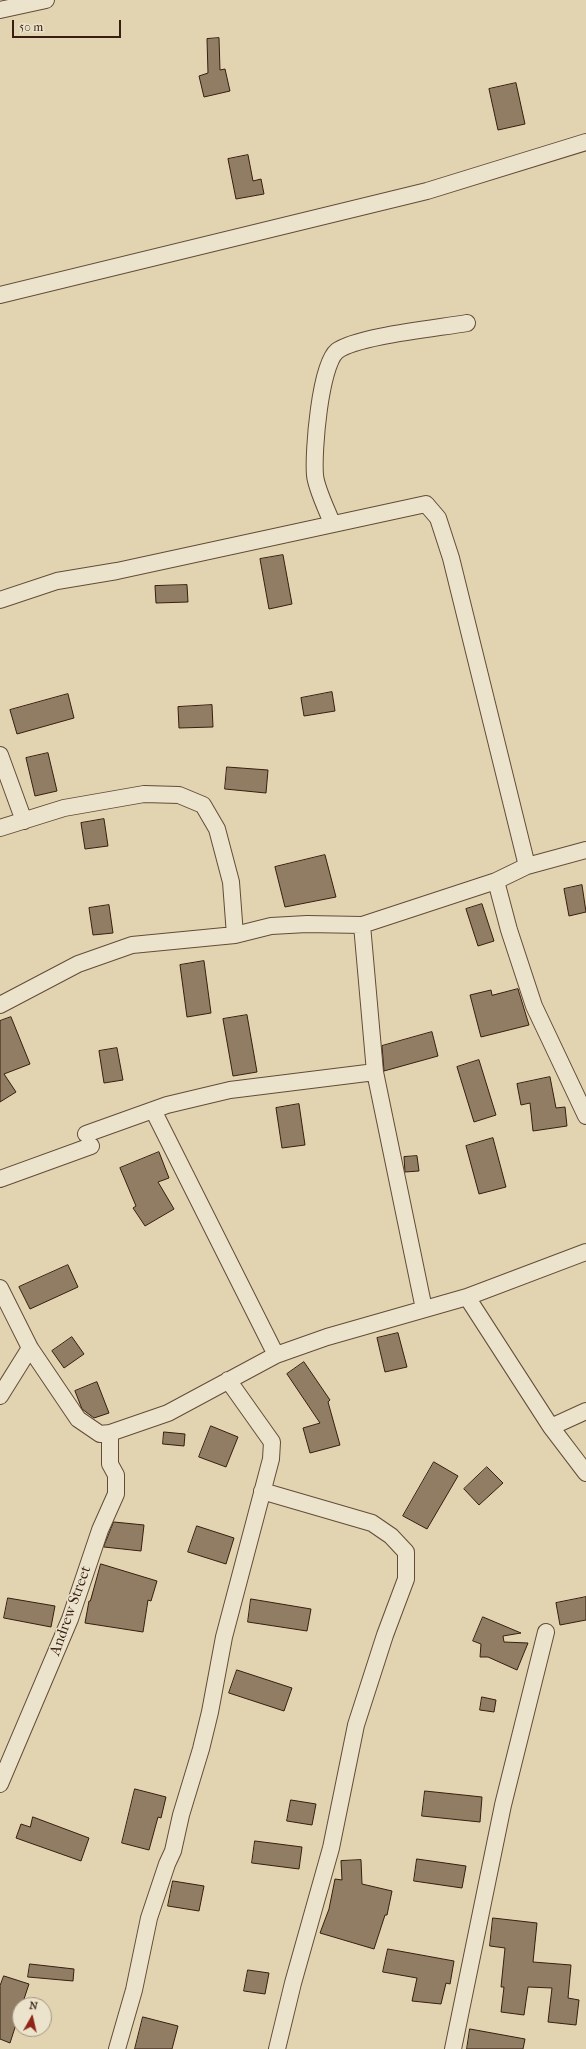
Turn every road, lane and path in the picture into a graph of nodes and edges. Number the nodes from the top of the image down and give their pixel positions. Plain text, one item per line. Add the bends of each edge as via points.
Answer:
1 (46, 0) edge
2 (0, 10) edge
3 (586, 142) edge
4 (0, 294) edge
5 (467, 323) dead end
6 (332, 523) junction
7 (0, 600) edge
8 (0, 755) edge
9 (24, 821) junction
10 (0, 828) edge
11 (586, 850) edge
12 (527, 866) junction
13 (496, 881) junction
14 (362, 925) junction
15 (235, 935) junction
16 (0, 1005) edge
17 (375, 1072) junction
18 (153, 1110) junction
19 (586, 1116) edge
20 (0, 1179) edge
21 (586, 1252) edge
22 (0, 1288) edge
23 (467, 1297) junction
24 (424, 1310) junction
25 (30, 1348) junction
26 (276, 1355) junction
27 (228, 1380) junction
28 (0, 1396) edge
29 (586, 1411) edge
30 (551, 1427) junction
31 (110, 1433) junction
32 (586, 1473) edge
33 (262, 1491) junction
34 (546, 1632) dead end
35 (0, 1784) edge
36 (117, 2049) edge
37 (277, 2049) edge
38 (453, 2049) edge

1 - 2 street
3 - 4 street via 427,191
5 - 6 street via 355,342 336,352 327,370 316,425 315,476
6 - 7 street via 117,571 57,581
6 - 12 street via 426,504 438,518 451,558
8 - 9 street
9 - 10 street
9 - 15 street via 64,808 144,794 179,795 203,805 217,829 231,882
11 - 12 street
12 - 13 street
13 - 14 street
13 - 19 street via 534,1006
14 - 15 street via 271,926
14 - 17 street
15 - 16 street via 132,945 78,964
17 - 18 street via 230,1090
17 - 24 street
18 - 20 street
18 - 26 street
21 - 23 street
22 - 25 street
23 - 24 street
23 - 30 street
24 - 26 street via 327,1337
25 - 28 street
25 - 31 street via 78,1419 100,1434
26 - 27 street
27 - 31 street via 168,1413
27 - 33 street via 272,1442 271,1459
29 - 30 street
30 - 32 street
31 - 35 street, Andrew Street via 110,1464 116,1475 116,1494 100,1530 70,1619
33 - 36 street via 220,1650 201,1749 173,1850 149,1918 134,1990
33 - 37 street via 372,1523 391,1536 406,1552 406,1579 356,1725 331,1848
34 - 38 street via 503,1805

